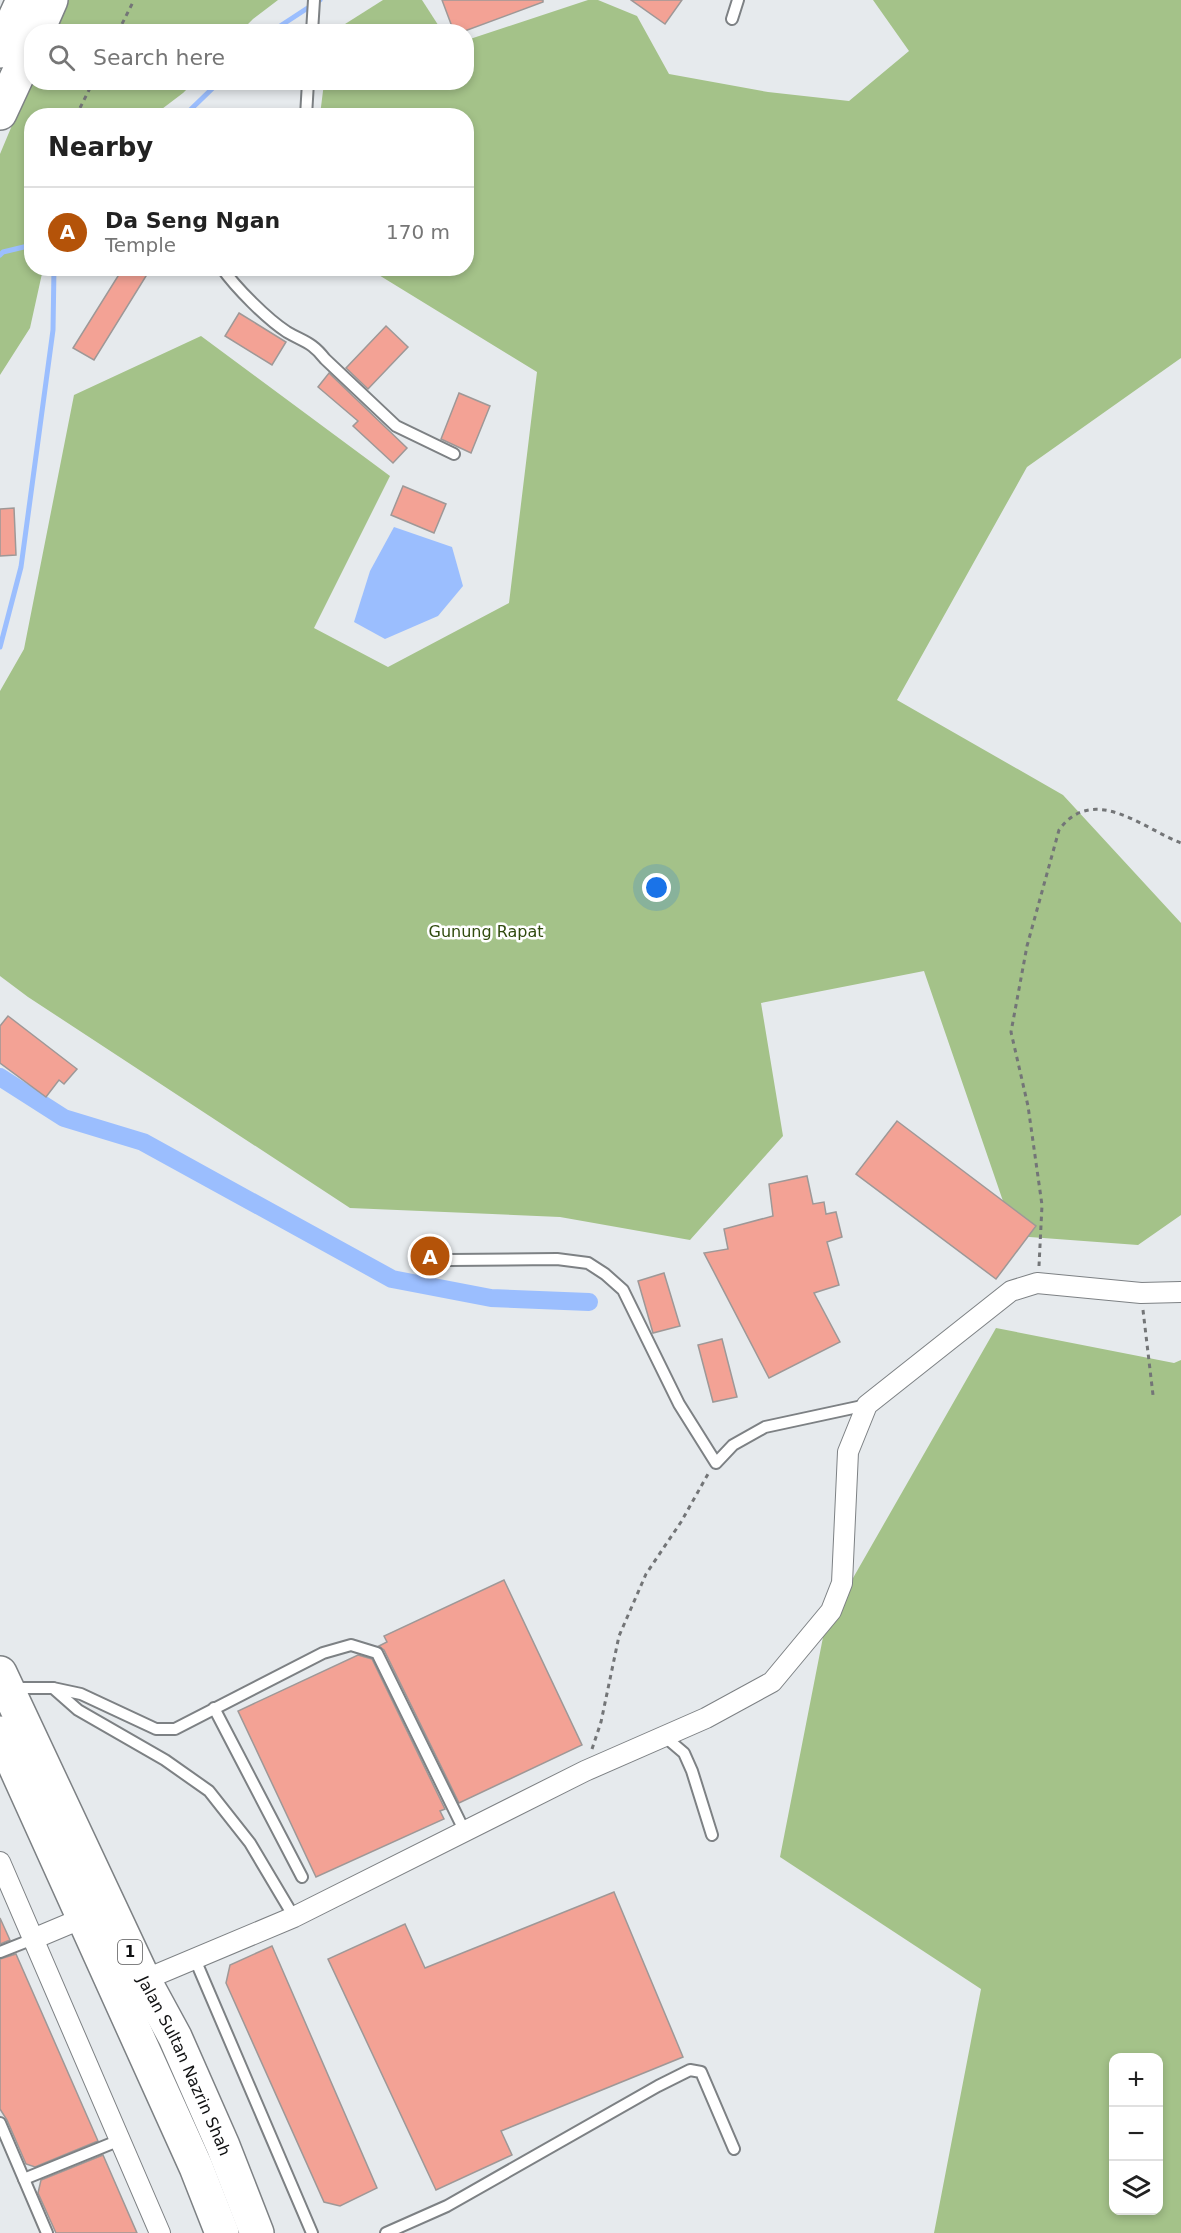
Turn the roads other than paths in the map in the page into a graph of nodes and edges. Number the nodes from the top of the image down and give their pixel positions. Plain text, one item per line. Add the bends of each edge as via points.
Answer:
1 (23, 0) edge
2 (51, 0) edge
3 (314, 0) edge
4 (738, 0) edge
5 (732, 19) dead end
6 (40, 24) edge
7 (313, 24) edge
8 (0, 51) edge
9 (24, 61) edge
10 (308, 90) edge
11 (306, 108) edge
12 (0, 113) edge
13 (227, 276) edge
14 (454, 454) dead end
15 (450, 1260) dead end
16 (1181, 1292) edge
17 (867, 1405) junction
18 (4, 1680) edge
19 (53, 1688) junction
20 (214, 1708) junction
21 (0, 1733) edge
22 (664, 1736) junction
23 (465, 1832) junction
24 (712, 1836) dead end
25 (0, 1862) edge
26 (302, 1877) dead end
27 (294, 1917) junction
28 (83, 1918) junction
29 (33, 1939) junction
30 (0, 1952) edge
31 (194, 1957) junction
32 (144, 1980) junction
33 (0, 2123) edge
34 (120, 2140) junction
35 (735, 2149) dead end
36 (24, 2179) junction
37 (47, 2233) edge
38 (160, 2233) edge
39 (222, 2233) edge
40 (257, 2233) edge
41 (312, 2233) edge
42 (386, 2233) edge

1 - 8 highway
2 - 6 highway
3 - 7 lane
4 - 5 lane
9 - 12 highway
10 - 11 lane
13 - 14 lane via 285,331 315,346 396,426
15 - 17 lane via 557,1259 588,1263 605,1274 623,1290 679,1404 716,1463 733,1445 765,1427
16 - 17 street via 1141,1293 1038,1283 1011,1291
17 - 22 street via 848,1452 842,1583 831,1611 772,1682
18 - 19 lane
18 - 32 highway, Jalan Sultan Nazrin Shah / 1
19 - 20 lane via 81,1694 156,1729 175,1729
19 - 27 lane via 78,1710 165,1760 209,1791 250,1843
20 - 23 lane via 323,1653 351,1645 377,1653
20 - 26 lane
21 - 28 highway, Jalan Sultan Nazrin Shah / 1
22 - 23 street
22 - 24 lane via 684,1753
23 - 27 street
25 - 29 street
27 - 31 street
28 - 29 street
28 - 39 highway, Jalan Sultan Nazrin Shah / 1
29 - 30 lane
29 - 34 street
31 - 32 street
31 - 41 lane
32 - 40 highway, Jalan Sultan Nazrin Shah / 1 via 175,2037
33 - 36 lane
34 - 36 lane
34 - 38 street
35 - 42 lane via 701,2072 690,2070 447,2206
36 - 37 lane

